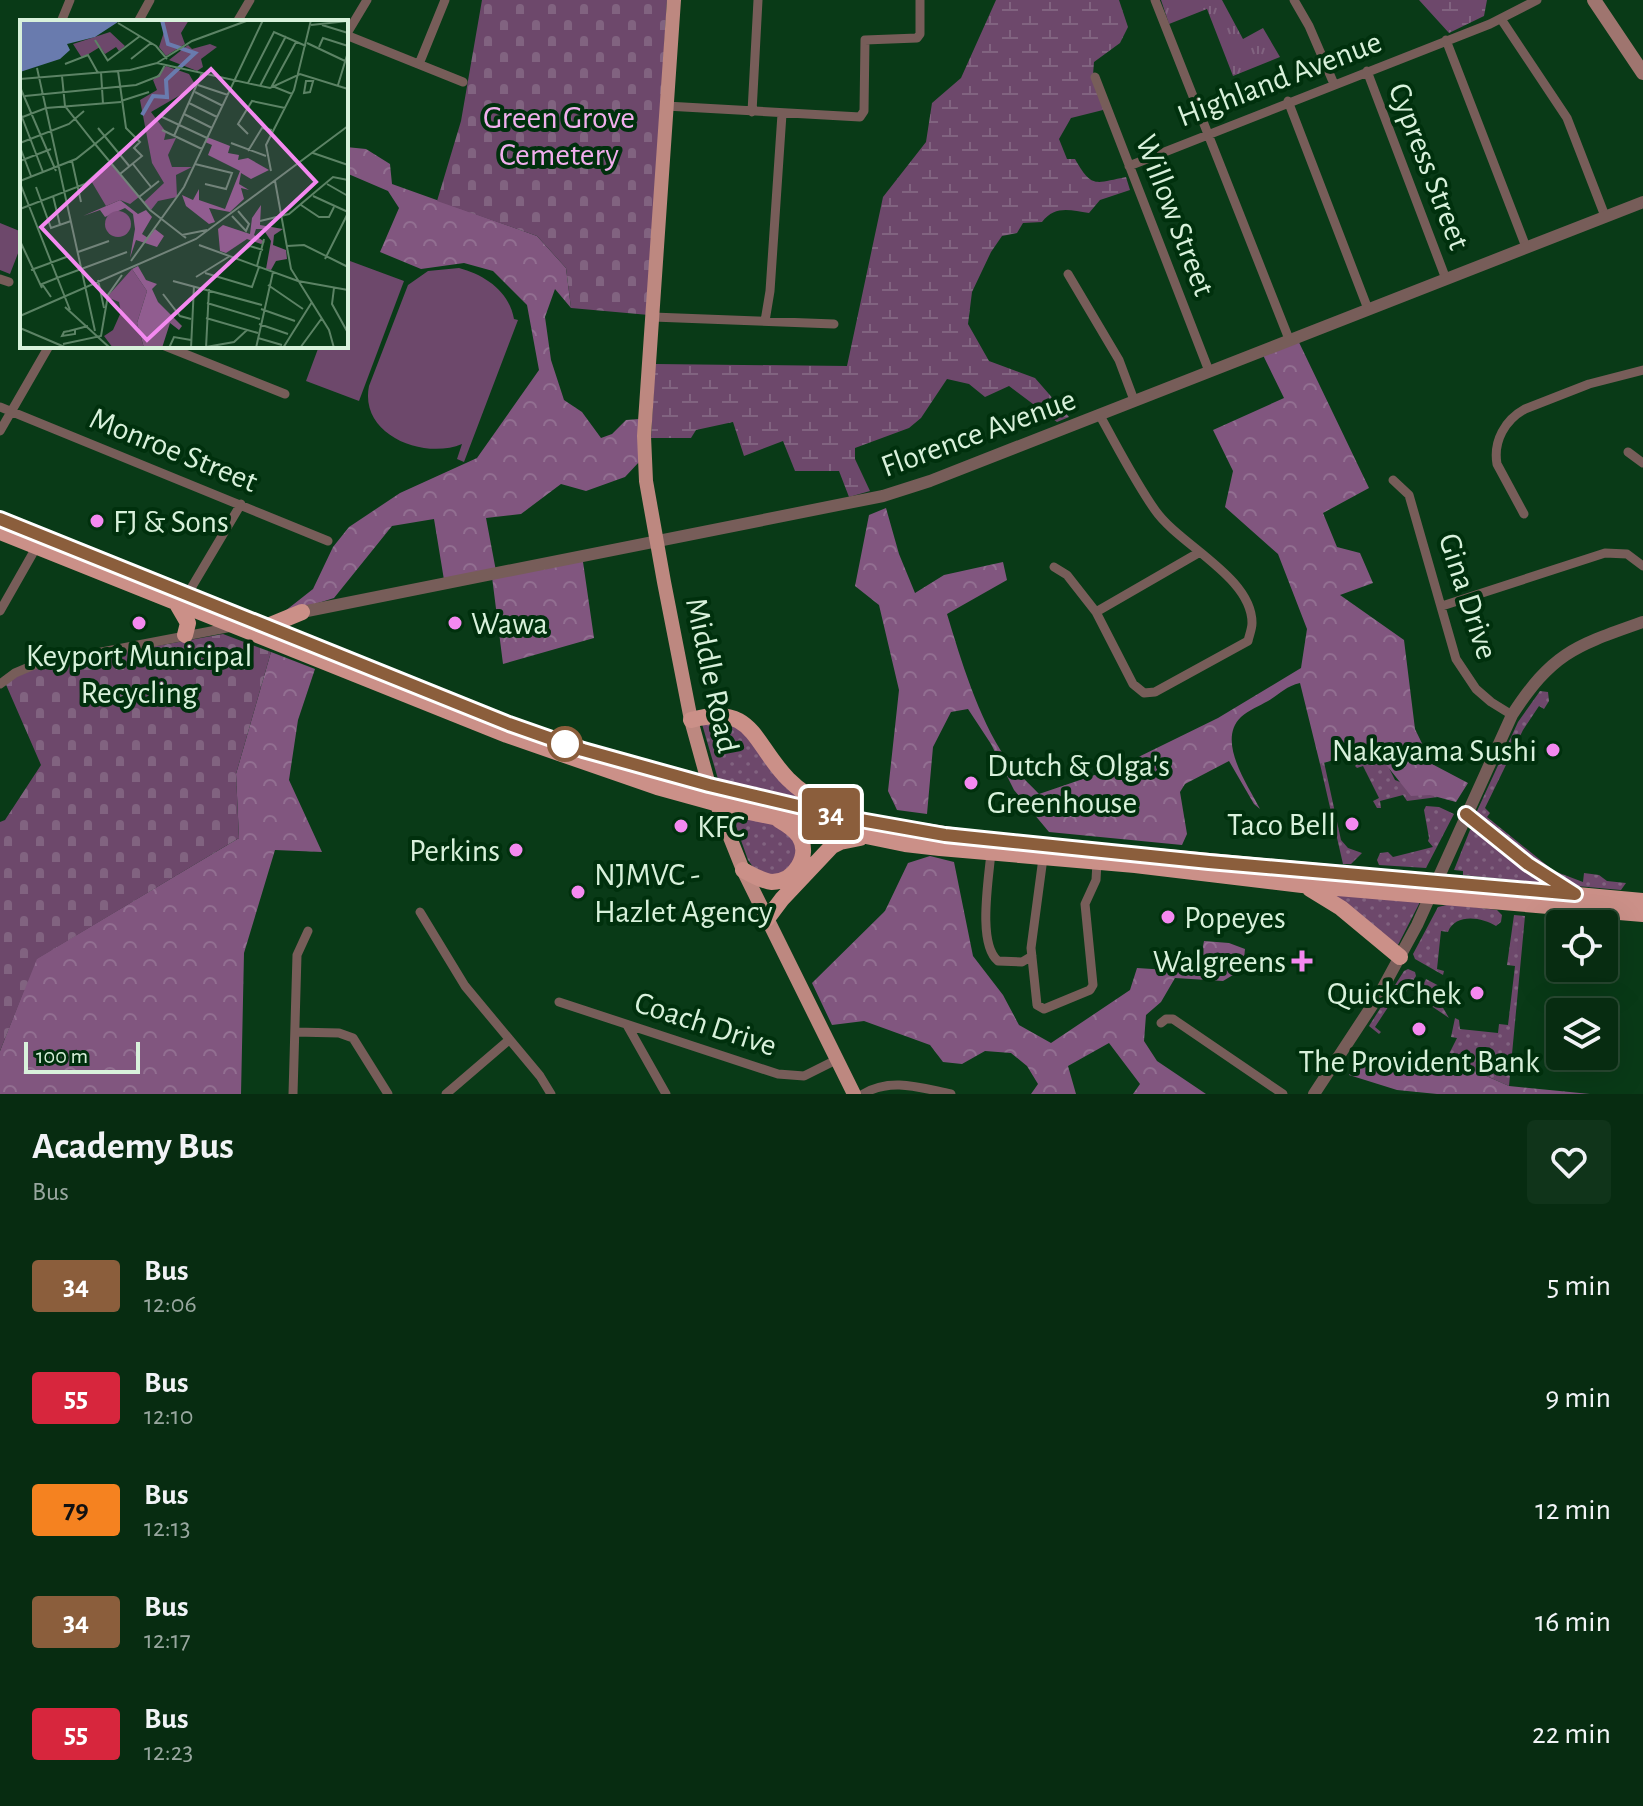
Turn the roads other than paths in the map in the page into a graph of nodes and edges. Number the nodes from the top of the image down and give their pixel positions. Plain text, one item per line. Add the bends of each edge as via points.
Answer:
1 (70, 0) edge
2 (150, 0) edge
3 (250, 0) edge
4 (367, 0) edge
5 (445, 0) edge
6 (674, 0) edge
7 (758, 0) edge
8 (920, 0) edge
9 (1155, 0) edge
10 (1294, 0) edge
11 (1537, 0) edge
12 (1594, 0) edge
13 (1501, 19) junction
14 (62, 20) edge
15 (139, 20) edge
16 (238, 20) edge
17 (348, 32) edge
18 (348, 36) edge
19 (1446, 40) junction
20 (419, 64) junction
21 (1367, 71) junction
22 (1643, 73) edge
23 (1095, 77) dead end
24 (463, 82) dead end
25 (1334, 84) junction
26 (1288, 101) junction
27 (666, 106) junction
28 (752, 112) junction
29 (782, 114) junction
30 (1208, 133) junction
31 (1129, 166) junction
32 (1643, 202) edge
33 (1605, 216) junction
34 (1526, 247) junction
35 (1068, 274) dead end
36 (1446, 279) junction
37 (1368, 309) junction
38 (653, 317) junction
39 (765, 321) junction
40 (834, 324) dead end
41 (1289, 339) junction
42 (48, 348) edge
43 (170, 348) edge
44 (1643, 370) edge
45 (1209, 371) junction
46 (285, 394) dead end
47 (1134, 400) junction
48 (0, 407) edge
49 (11, 412) junction
50 (1099, 414) junction
51 (0, 431) edge
52 (1628, 452) dead end
53 (1643, 463) edge
54 (1393, 480) dead end
55 (241, 504) junction
56 (1524, 514) dead end
57 (0, 519) edge
58 (0, 532) edge
59 (328, 541) dead end
60 (657, 542) junction
61 (37, 546) junction
62 (1200, 552) junction
63 (1643, 566) edge
64 (1054, 567) dead end
65 (182, 600) junction
66 (1442, 606) junction
67 (0, 611) edge
68 (302, 612) junction
69 (1096, 612) junction
70 (1643, 622) edge
71 (268, 626) junction
72 (234, 627) junction
73 (185, 635) junction
74 (305, 641) junction
75 (0, 684) edge
76 (1512, 715) junction
77 (691, 720) junction
78 (709, 785) junction
79 (717, 805) junction
80 (1466, 814) junction
81 (775, 816) junction
82 (849, 818) junction
83 (870, 837) junction
84 (991, 852) junction
85 (1043, 858) junction
86 (1097, 862) junction
87 (743, 870) junction
88 (1437, 881) junction
89 (1302, 885) junction
90 (1575, 894) junction
91 (1430, 897) junction
92 (1643, 901) edge
93 (420, 912) dead end
94 (1643, 914) edge
95 (767, 919) junction
96 (308, 931) dead end
97 (1032, 956) junction
98 (1400, 957) junction
99 (559, 1002) dead end
100 (1161, 1023) dead end
101 (627, 1025) junction
102 (295, 1032) junction
103 (509, 1040) junction
104 (836, 1060) junction
105 (293, 1094) edge
106 (388, 1094) edge
107 (446, 1094) edge
108 (551, 1094) edge
109 (666, 1094) edge
110 (854, 1094) edge
111 (863, 1094) edge
112 (951, 1094) edge
113 (1283, 1094) edge
114 (1314, 1094) edge

1 - 14 street
2 - 15 street
3 - 16 street
4 - 17 street
5 - 20 street
6 - 27 main road, Middle Road
7 - 28 street
8 - 29 street via 922,38 865,40 860,117
9 - 30 street
10 - 25 street
11 - 13 street, Highland Avenue
12 - 22 main road
13 - 19 street, Highland Avenue
13 - 33 street via 1567,118
18 - 20 street
19 - 21 street, Highland Avenue
19 - 34 street
20 - 24 street
21 - 25 street, Highland Avenue
21 - 36 street, Cypress Street
23 - 31 street, Willow Street
25 - 26 street, Highland Avenue
26 - 30 street, Highland Avenue
26 - 37 street
27 - 28 street
27 - 38 main road, Middle Road
28 - 29 street
29 - 39 street
30 - 31 street, Highland Avenue
30 - 41 street
31 - 45 street, Willow Street
32 - 33 street, Florence Avenue
33 - 34 street, Florence Avenue
34 - 36 street, Florence Avenue
35 - 47 street via 1119,360
36 - 37 street, Florence Avenue
37 - 41 street, Florence Avenue
38 - 39 street
38 - 60 main road, Middle Road via 645,429 646,481
39 - 40 street
41 - 45 street, Florence Avenue
42 - 49 street
43 - 46 street
44 - 56 street via 1525,409 1500,433 1497,464
45 - 47 street, Florence Avenue
47 - 50 street, Florence Avenue
48 - 49 street, Monroe Street
49 - 51 street
49 - 55 street, Monroe Street
50 - 60 street, Florence Avenue via 883,496
50 - 62 street via 1155,511
52 - 53 street
54 - 66 street, Gina Drive via 1409,495
55 - 59 street, Monroe Street
55 - 65 street
57 - 65 highway
58 - 61 highway
60 - 68 street, Florence Avenue
60 - 77 main road, Middle Road
61 - 65 highway
61 - 67 street
62 - 69 street
62 - 69 street via 1222,569 1247,603 1252,623 1248,641 1155,692 1144,693 1133,684
63 - 66 street via 1627,554 1612,552
64 - 69 street via 1067,575
65 - 71 highway
65 - 72 highway
65 - 73 highway via 188,623
66 - 76 street, Gina Drive via 1465,675
68 - 71 highway
68 - 74 highway via 299,628
70 - 76 street via 1560,657
71 - 74 highway
72 - 73 street
72 - 79 highway via 507,735
73 - 75 street via 34,665
74 - 78 highway via 540,735
76 - 80 street
77 - 78 main road, Middle Road
77 - 82 highway via 718,714 738,719 788,779
78 - 79 main road, Middle Road
78 - 82 highway
79 - 81 highway
79 - 87 main road, Middle Road
80 - 88 street
80 - 90 highway
81 - 83 highway
81 - 87 highway via 801,840 801,863 778,881
82 - 88 highway via 1025,844
83 - 84 highway
83 - 95 highway via 832,846
84 - 85 highway
84 - 97 street via 988,948 998,961 1022,962
85 - 86 highway
85 - 97 street
86 - 89 highway
86 - 97 street via 1085,904 1092,988 1044,1009 1037,1005
87 - 95 main road, Middle Road
88 - 90 highway
88 - 91 street
89 - 91 highway
89 - 98 highway via 1341,908
90 - 92 highway
91 - 94 highway
91 - 98 street
93 - 103 street via 465,986
95 - 104 main road, Middle Road
96 - 102 street via 297,955
98 - 114 street
99 - 101 street, Coach Drive
100 - 113 street via 1173,1019
101 - 104 street, Coach Drive via 787,1076 808,1074
101 - 109 street
102 - 105 street
102 - 106 street via 353,1038
103 - 107 street
103 - 108 street
104 - 110 main road, Middle Road
111 - 112 street via 897,1084

